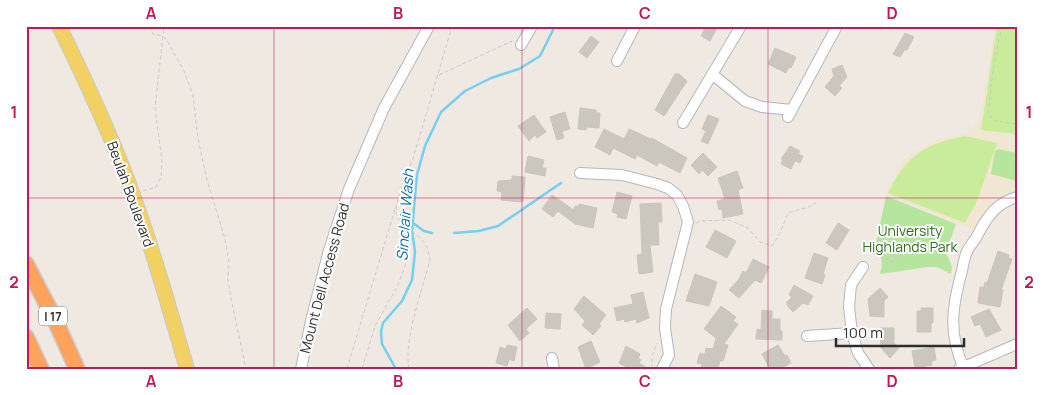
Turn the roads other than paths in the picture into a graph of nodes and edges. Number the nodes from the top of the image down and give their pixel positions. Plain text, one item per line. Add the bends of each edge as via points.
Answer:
1 (59, 26) edge
2 (429, 26) edge
3 (635, 26) edge
4 (741, 26) edge
5 (837, 26) edge
6 (530, 29) edge
7 (522, 45) dead end
8 (617, 61) dead end
9 (712, 74) junction
10 (682, 123) dead end
11 (580, 173) dead end
12 (1017, 196) edge
13 (26, 264) edge
14 (863, 267) dead end
15 (852, 333) junction
16 (807, 336) dead end
17 (26, 338) edge
18 (1017, 344) edge
19 (962, 368) edge
20 (41, 369) edge
21 (77, 369) edge
22 (187, 369) edge
23 (301, 369) edge
24 (662, 369) edge
25 (869, 369) edge

1 - 22 main road, Beulah Boulevard via 94,98 133,194
2 - 23 street, Mount Dell Access Road via 384,108 349,189 329,250
3 - 8 street
4 - 9 street
5 - 9 street via 790,114 745,101
6 - 7 street
9 - 10 street
11 - 24 street via 622,175 657,184 677,195 684,206 688,222 666,309 669,355
12 - 19 street via 992,212 966,253 952,312
13 - 21 highway, I 17
14 - 15 street via 852,285 849,307
15 - 16 street
15 - 25 street via 858,353
17 - 20 highway, I 17
18 - 19 street

